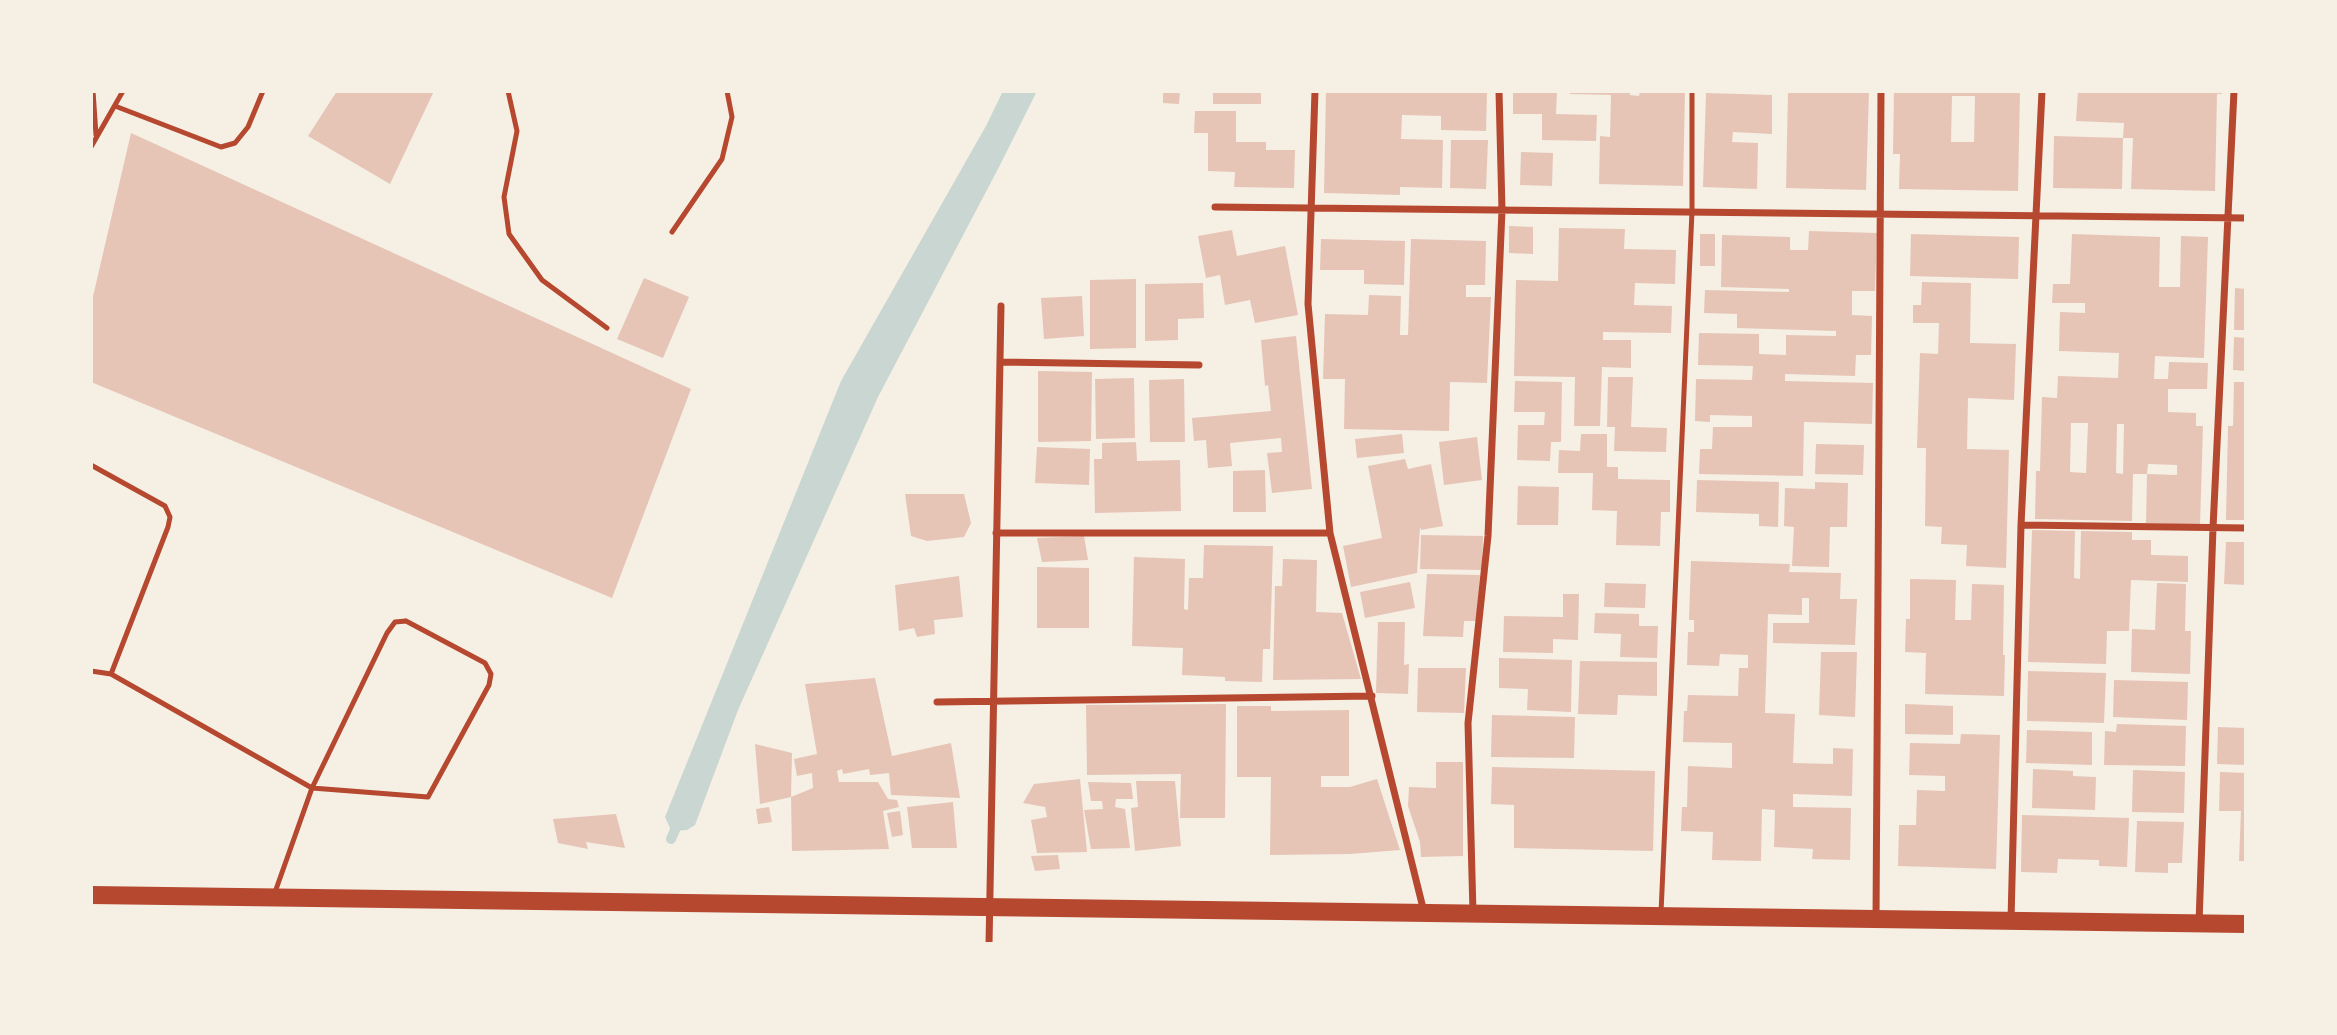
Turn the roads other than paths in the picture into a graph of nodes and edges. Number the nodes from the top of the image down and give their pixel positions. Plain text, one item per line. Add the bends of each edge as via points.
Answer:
1 (93, 91) edge
2 (123, 91) edge
3 (263, 91) edge
4 (508, 91) edge
5 (727, 91) edge
6 (1315, 91) edge
7 (1499, 91) edge
8 (1692, 91) edge
9 (1881, 91) edge
10 (2042, 91) edge
11 (2234, 91) edge
12 (115, 106) junction
13 (96, 135) junction
14 (91, 146) edge
15 (1215, 206) dead end
16 (1312, 208) junction
17 (1502, 209) junction
18 (1692, 211) junction
19 (1880, 214) junction
20 (2037, 215) junction
21 (2228, 218) junction
22 (2246, 218) edge
23 (672, 232) dead end
24 (1001, 306) dead end
25 (607, 328) dead end
26 (1000, 362) junction
27 (1199, 365) dead end
28 (91, 465) edge
29 (2021, 525) junction
30 (2213, 528) junction
31 (2246, 528) edge
32 (996, 533) junction
33 (1330, 533) junction
34 (91, 671) edge
35 (111, 674) junction
36 (1372, 696) junction
37 (993, 700) junction
38 (937, 702) dead end
39 (312, 788) junction
40 (91, 895) edge
41 (273, 898) junction
42 (990, 907) junction
43 (1424, 913) junction
44 (1473, 914) junction
45 (1661, 916) junction
46 (1876, 919) junction
47 (2011, 921) junction
48 (2199, 923) junction
49 (2246, 924) edge
50 (989, 944) edge

1 - 13 lane
2 - 12 lane
3 - 12 lane via 248,127 235,143 222,147
4 - 25 lane via 517,131 504,197 509,234 542,280
5 - 23 lane via 732,117 722,159
6 - 16 street
7 - 17 street
8 - 18 lane
9 - 19 street
10 - 20 street
11 - 21 street
12 - 13 lane
13 - 14 lane
15 - 16 street
16 - 17 street
16 - 33 street via 1308,304
17 - 18 street
17 - 44 street via 1488,536 1468,723
18 - 19 street
18 - 45 lane
19 - 20 street
19 - 46 street
20 - 21 street
20 - 29 street
21 - 22 street
21 - 30 street
24 - 26 street
26 - 27 street
26 - 32 street
28 - 35 lane via 165,506 170,517
29 - 30 street
29 - 47 street
30 - 31 street
30 - 48 street
32 - 33 street
32 - 37 street
33 - 36 street
34 - 35 lane
35 - 39 lane
36 - 37 street
36 - 43 street
37 - 38 street
37 - 42 street
39 - 39 lane via 395,622 406,621 485,663 491,674 489,685 428,797
39 - 41 lane
40 - 41 main road
41 - 42 main road
42 - 43 main road
42 - 50 street
43 - 44 main road
44 - 45 main road
45 - 46 main road
46 - 47 main road
47 - 48 main road
48 - 49 main road

